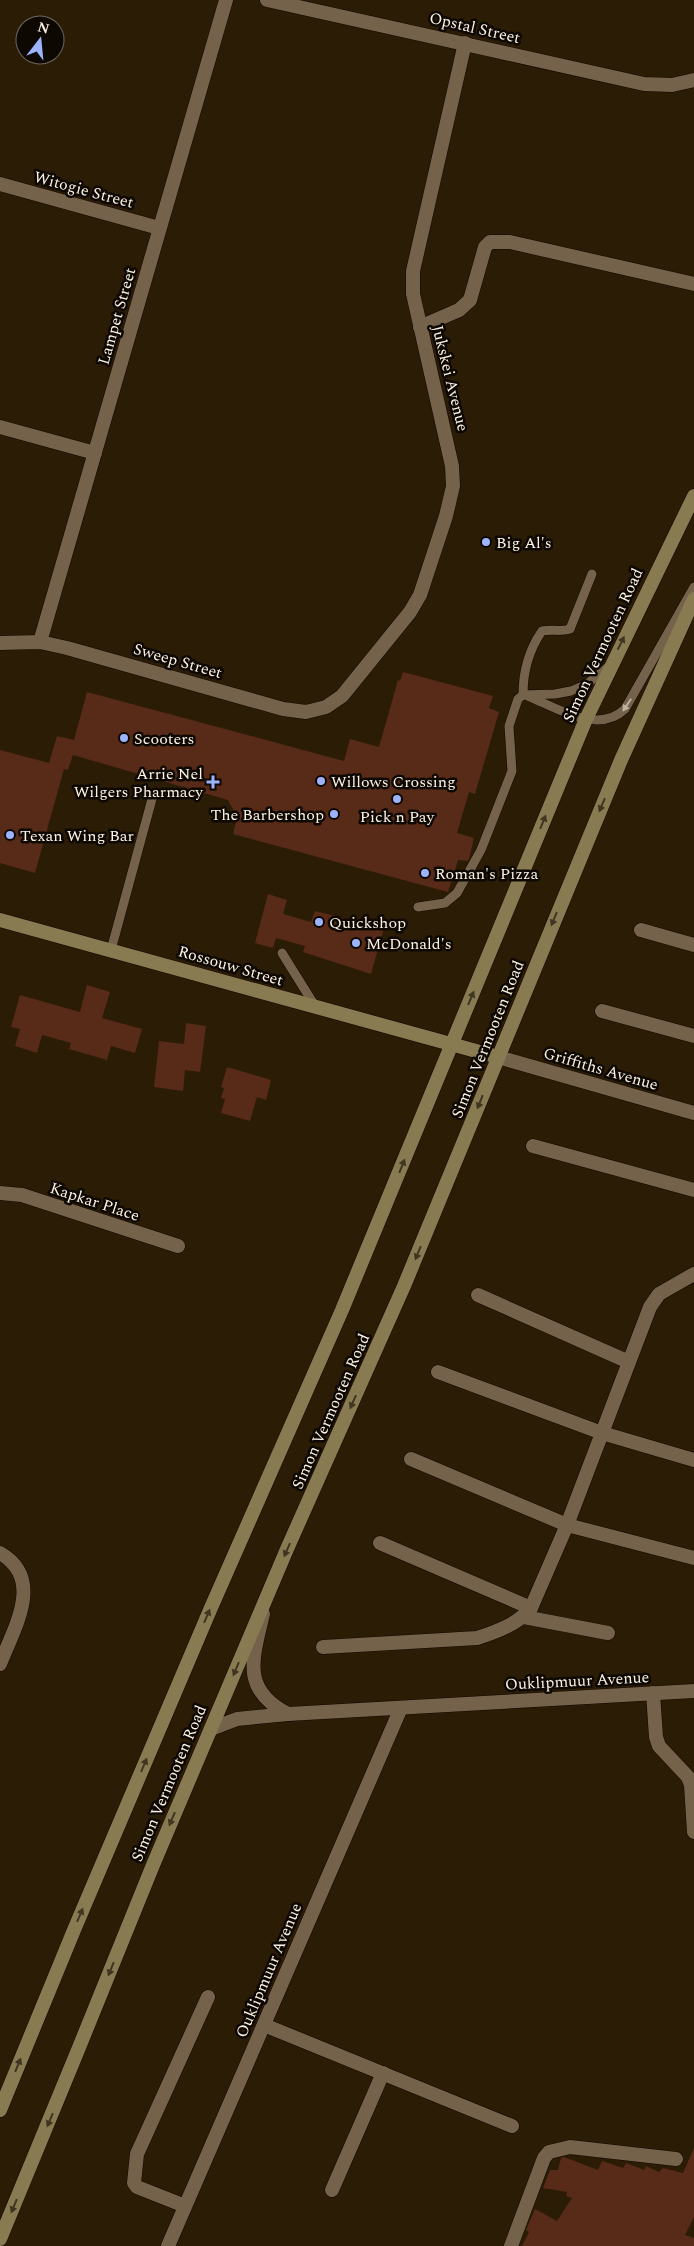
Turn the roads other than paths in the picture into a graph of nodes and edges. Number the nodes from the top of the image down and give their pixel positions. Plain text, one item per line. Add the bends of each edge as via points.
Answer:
1 (226, 0) edge
2 (268, 0) edge
3 (465, 43) junction
4 (694, 80) edge
5 (0, 184) edge
6 (159, 228) junction
7 (694, 284) edge
8 (420, 327) junction
9 (0, 427) edge
10 (94, 453) junction
11 (694, 496) edge
12 (592, 574) dead end
13 (694, 587) edge
14 (694, 599) edge
15 (40, 642) junction
16 (0, 643) edge
17 (611, 664) junction
18 (524, 695) junction
19 (342, 696) joint
20 (586, 719) junction
21 (152, 800) dead end
22 (418, 907) dead end
23 (0, 920) edge
24 (641, 930) dead end
25 (694, 945) edge
26 (111, 950) junction
27 (282, 953) dead end
28 (315, 1006) junction
29 (602, 1011) dead end
30 (694, 1036) edge
31 (452, 1043) junction
32 (498, 1057) junction
33 (694, 1113) edge
34 (533, 1146) dead end
35 (694, 1190) edge
36 (0, 1193) edge
37 (178, 1246) dead end
38 (694, 1274) edge
39 (478, 1295) dead end
40 (629, 1362) junction
41 (438, 1372) dead end
42 (602, 1433) junction
43 (411, 1458) dead end
44 (694, 1460) edge
45 (567, 1525) junction
46 (380, 1543) dead end
47 (2, 1554) edge
48 (694, 1558) edge
49 (269, 1592) junction
50 (528, 1612) junction
51 (608, 1633) dead end
52 (323, 1648) dead end
53 (0, 1664) edge
54 (694, 1691) edge
55 (654, 1693) junction
56 (401, 1708) junction
57 (288, 1714) junction
58 (210, 1729) junction
59 (691, 1777) edge
60 (694, 1832) edge
61 (208, 1997) dead end
62 (264, 2025) junction
63 (383, 2073) junction
64 (0, 2110) edge
65 (512, 2126) dead end
66 (676, 2159) dead end
67 (332, 2190) dead end
68 (185, 2206) junction
69 (0, 2238) edge
70 (168, 2246) edge
71 (511, 2246) edge

1 - 6 street, Lampet Street
2 - 3 street, Opstal Street
3 - 4 street, Opstal Street via 644,84 672,85
3 - 8 street, Jukskei Avenue via 412,271
5 - 6 street, Witogie Street
6 - 10 street, Lampet Street
7 - 8 street via 510,242 490,242 485,247 470,300 458,310
8 - 19 street, Jukskei Avenue via 447,437 453,486 420,595
9 - 10 street
10 - 15 street, Lampet Street
17 -> 11 main road, Simon Vermooten Road
12 - 18 lane via 570,629 542,631 534,642 523,674
13 -> 20 lane via 625,709 619,715 606,719
14 -> 32 main road, Simon Vermooten Road via 621,760
15 - 16 street, Sweep Street
15 - 19 street, Sweep Street via 283,709 306,712 326,708
17 - 18 lane via 587,684 571,691
17 - 20 main road, Simon Vermooten Road
18 - 20 lane
18 - 22 lane via 518,699 510,726 512,771 481,850 457,893 445,903
31 -> 20 main road, Simon Vermooten Road
21 - 26 lane
23 - 26 main road, Rossouw Street
24 - 25 street
26 - 28 main road, Rossouw Street
27 - 28 lane
28 - 31 main road, Rossouw Street
29 - 30 street
31 - 32 main road, Rossouw Street
64 -> 31 main road, Simon Vermooten Road via 210,1610 342,1310
32 - 33 street, Griffiths Avenue
32 -> 49 main road, Simon Vermooten Road via 404,1286
34 - 35 street
36 - 37 street, Kapkar Place via 22,1196
38 - 40 street via 659,1294 650,1307
39 - 40 street
40 - 42 street
41 - 42 street
42 - 44 street
42 - 45 street
43 - 45 street
45 - 48 street
45 - 50 street
46 - 50 street
47 - 53 street via 17,1567 25,1592 23,1606
49 - 57 street via 253,1656 255,1682 268,1701
49 -> 58 main road, Simon Vermooten Road
50 - 51 street
50 - 52 street via 496,1632 477,1638
54 - 55 street, Ouklipmuur Avenue
55 - 56 street, Ouklipmuur Avenue
55 - 59 street via 659,1746
56 - 57 street, Ouklipmuur Avenue
56 - 62 street, Ouklipmuur Avenue
57 - 58 street, Ouklipmuur Avenue via 237,1719
58 -> 69 main road, Simon Vermooten Road
59 - 60 street
61 - 68 street via 143,2138 134,2166 136,2187
62 - 63 street
62 - 68 street, Ouklipmuur Avenue
63 - 65 street
63 - 67 street
66 - 71 street via 570,2147 549,2152
68 - 70 street, Ouklipmuur Avenue

